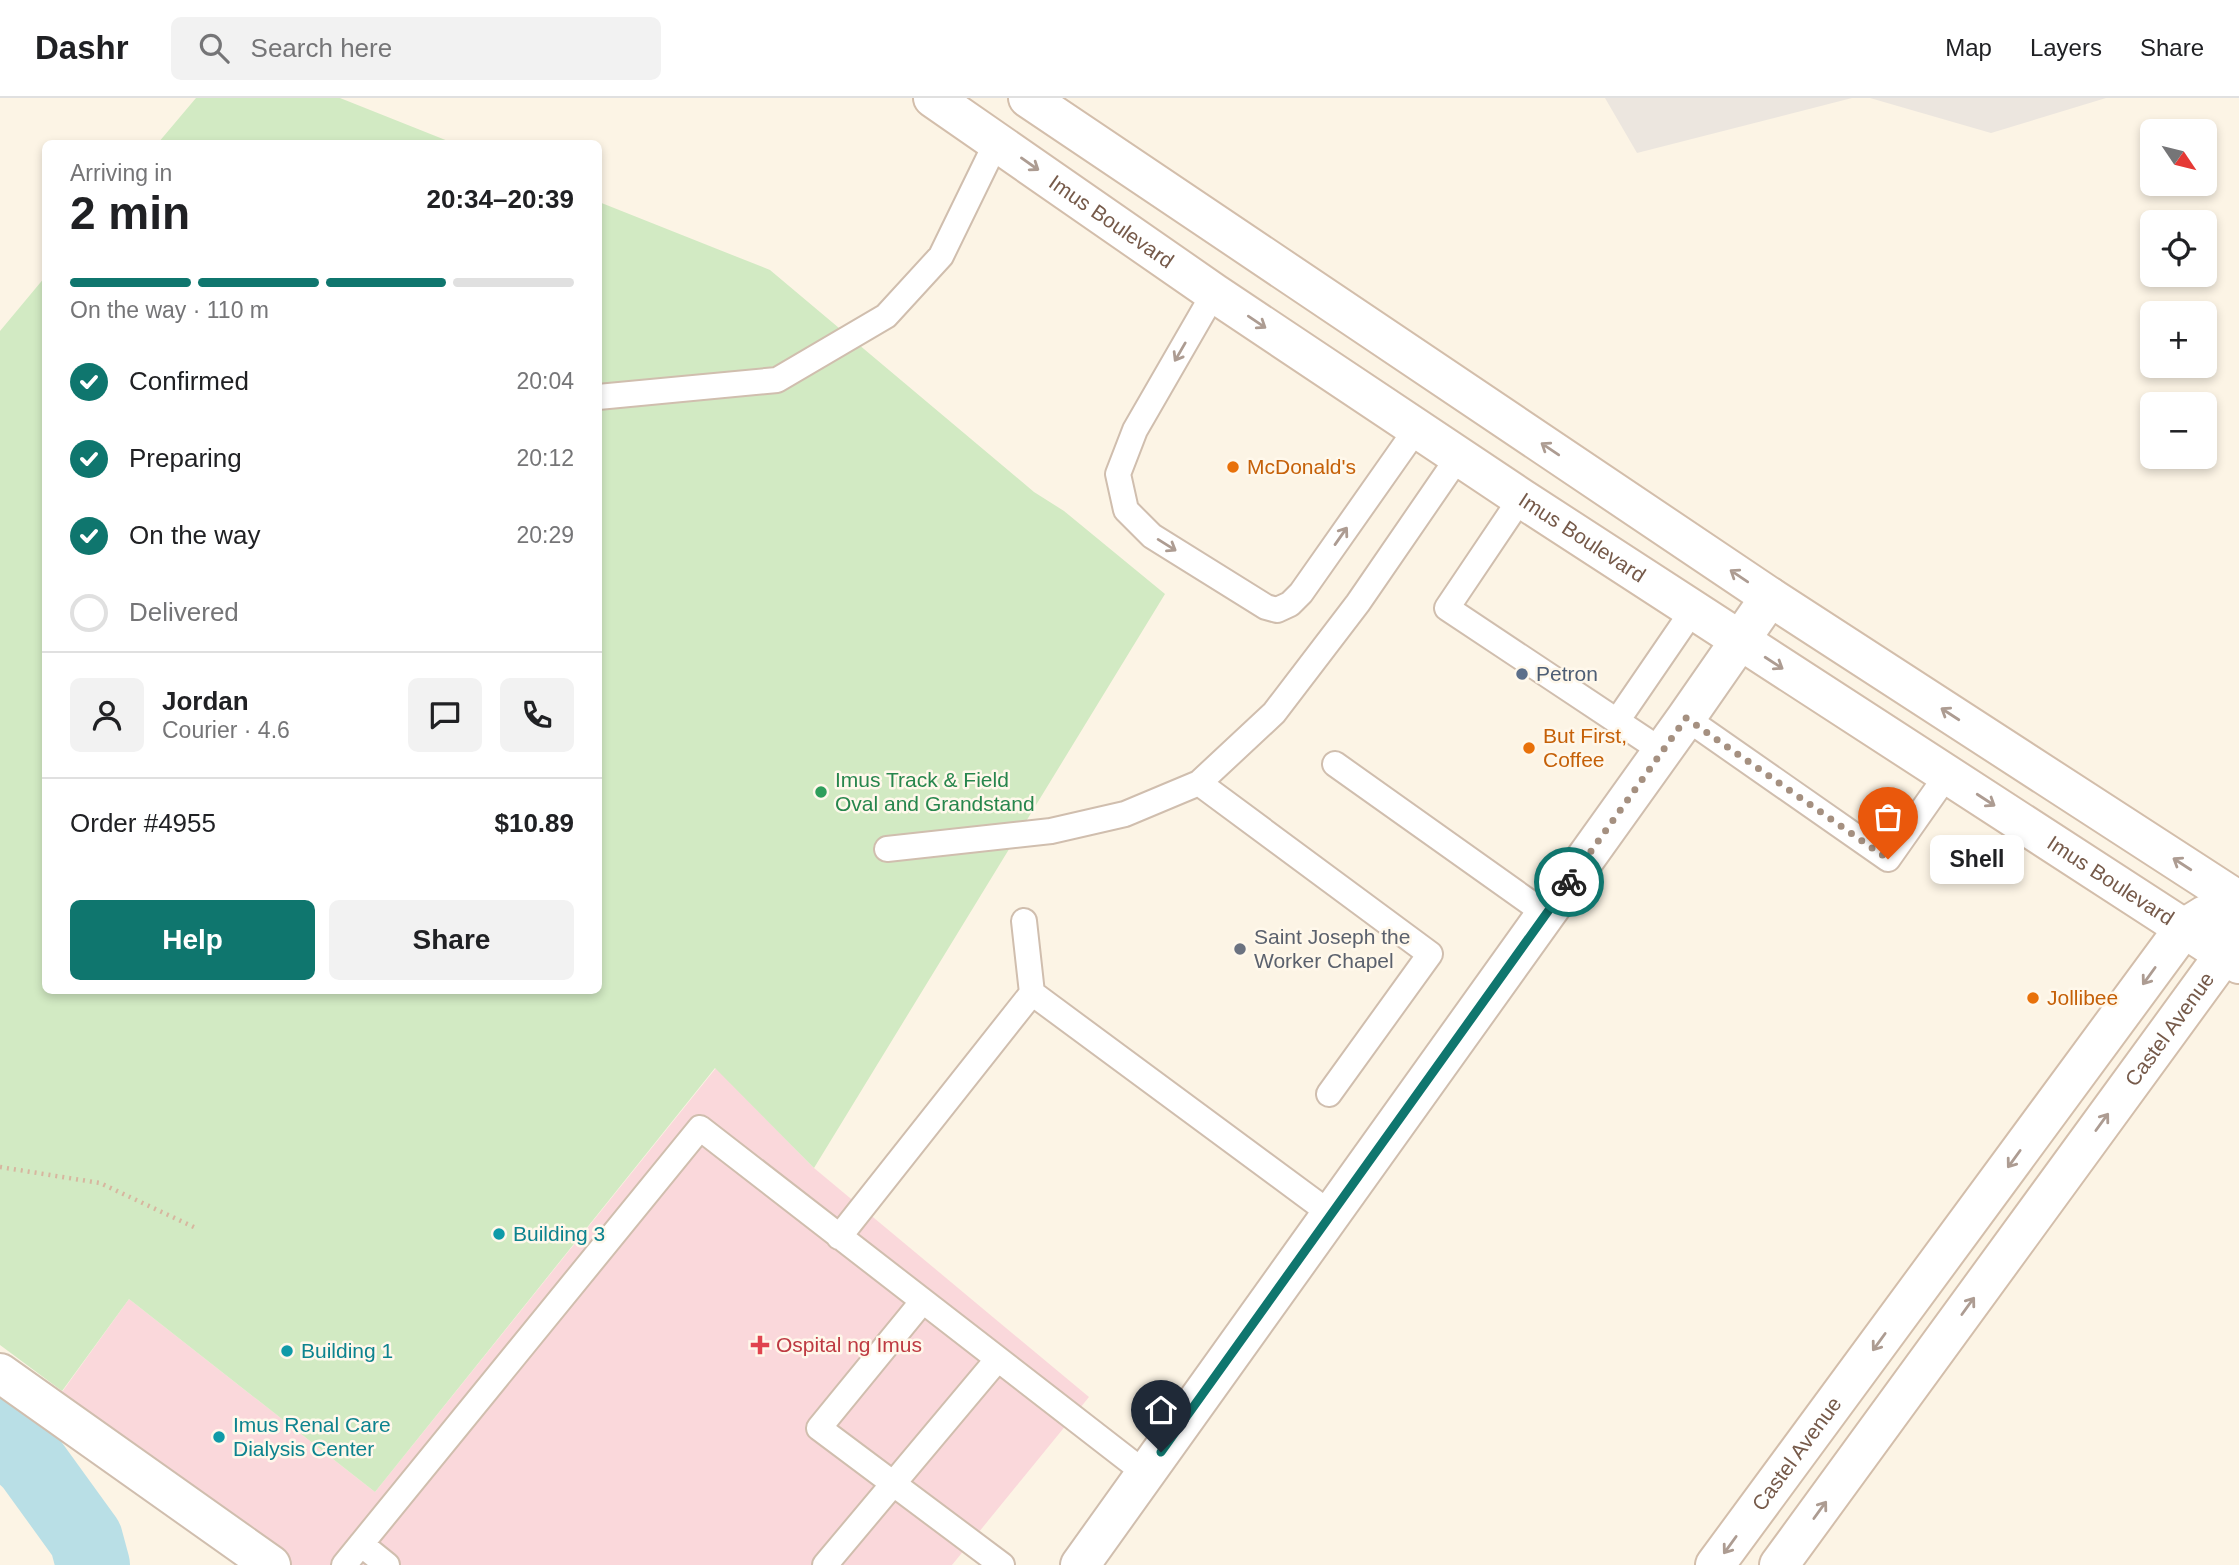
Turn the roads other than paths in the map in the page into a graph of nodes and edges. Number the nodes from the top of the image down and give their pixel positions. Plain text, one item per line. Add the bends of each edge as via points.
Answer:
1 (933, 98) edge
2 (1028, 98) edge
3 (997, 141) junction
4 (1214, 293) junction
5 (602, 397) edge
6 (1417, 428) junction
7 (1459, 456) junction
8 (1521, 498) junction
9 (1770, 597) junction
10 (1693, 610) junction
11 (1741, 641) junction
12 (1686, 718) junction
13 (1617, 721) junction
14 (1662, 751) junction
15 (1335, 764) dead end
16 (1947, 775) junction
17 (1199, 783) junction
18 (887, 849) dead end
19 (2237, 897) edge
20 (1546, 914) junction
21 (1024, 921) dead end
22 (2184, 928) junction
23 (2232, 959) edge
24 (1032, 993) junction
25 (1329, 1094) dead end
26 (1331, 1214) junction
27 (839, 1237) junction
28 (922, 1302) junction
29 (997, 1360) junction
30 (0, 1373) edge
31 (1145, 1474) junction
32 (893, 1484) junction
33 (361, 1544) junction
34 (271, 1565) edge
35 (344, 1565) edge
36 (387, 1565) edge
37 (825, 1565) edge
38 (1002, 1565) edge
39 (1080, 1565) edge
40 (1715, 1565) edge
41 (1779, 1565) edge

1 - 3 street, Imus Boulevard
9 -> 2 street
3 -> 4 street, Imus Boulevard
3 - 5 lane via 941,256 886,316 777,380
4 -> 6 street, Imus Boulevard
4 -> 6 lane via 1135,430 1118,474 1126,510 1152,536 1277,610 1301,593
6 - 7 street, Imus Boulevard
7 - 8 street, Imus Boulevard
7 - 17 lane via 1358,603 1274,713
8 - 10 street, Imus Boulevard
8 - 13 lane via 1447,608
9 - 11 street
19 -> 9 street
10 - 11 street, Imus Boulevard
10 - 13 lane
11 - 12 street
11 -> 16 street, Imus Boulevard
12 - 14 street
12 - 16 lane via 1888,859
13 - 14 lane
14 - 20 street
15 - 20 lane
16 -> 22 street, Imus Boulevard
17 - 18 lane via 1125,814 1051,831
17 - 25 lane via 1430,954
19 - 22 street, Castel Avenue
19 - 23 street, Castel Avenue
20 - 26 street
21 - 24 lane
22 - 23 street, Imus Boulevard
22 -> 40 street, Castel Avenue
41 -> 23 street, Castel Avenue
24 - 26 lane
24 - 27 lane
26 - 31 street
27 - 28 lane
27 - 33 lane via 700,1128
28 - 29 lane
28 - 32 lane via 819,1428
29 - 31 lane
29 - 32 lane
30 - 34 street
31 - 39 street
32 - 37 lane
32 - 38 lane
33 - 35 lane
33 - 36 lane

